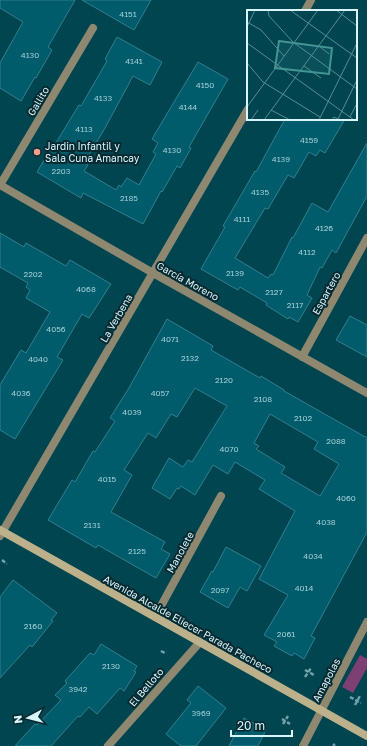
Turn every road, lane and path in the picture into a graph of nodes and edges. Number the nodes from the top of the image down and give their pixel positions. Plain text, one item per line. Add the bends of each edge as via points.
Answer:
1 (311, 0) edge
2 (306, 10) edge
3 (93, 28) dead end
4 (247, 111) edge
5 (0, 185) edge
6 (367, 238) edge
7 (153, 273) junction
8 (302, 356) junction
9 (367, 393) edge
10 (221, 496) dead end
11 (1, 532) edge
12 (2, 560) dead end
13 (6, 564) dead end
14 (155, 617) junction
15 (367, 622) edge
16 (200, 642) junction
17 (161, 651) dead end
18 (165, 653) dead end
19 (311, 668) dead end
20 (305, 670) dead end
21 (308, 672) junction
22 (314, 675) dead end
23 (305, 677) dead end
24 (360, 696) dead end
25 (350, 697) dead end
26 (357, 701) junction
27 (361, 703) dead end
28 (354, 705) dead end
29 (321, 710) junction
30 (288, 716) dead end
31 (283, 720) junction
32 (283, 724) dead end
33 (290, 724) dead end
34 (367, 736) edge
35 (108, 746) edge
36 (303, 746) edge

1 - 2 street
3 - 5 street, Gallito
4 - 7 street, La Verbena
5 - 7 street, García Moreno
6 - 8 street, Espartero
7 - 8 street, García Moreno
7 - 11 street, La Verbena
8 - 9 street, García Moreno
10 - 14 street, Manolete
11 - 14 main road, Avenida Alcalde Eliecer Parada Pacheco
12 - 13 path
14 - 16 main road, Avenida Alcalde Eliecer Parada Pacheco
15 - 29 street, Amapolas
16 - 29 main road, Avenida Alcalde Eliecer Parada Pacheco
16 - 35 street, El Belloto
17 - 18 path
19 - 21 path
20 - 21 path
21 - 22 path
21 - 23 path
24 - 26 path
25 - 26 path
26 - 27 path
26 - 28 path
29 - 34 main road, Avenida Alcalde Eliecer Parada Pacheco
29 - 36 street, Amapolas
30 - 31 path
31 - 32 path
31 - 33 path

